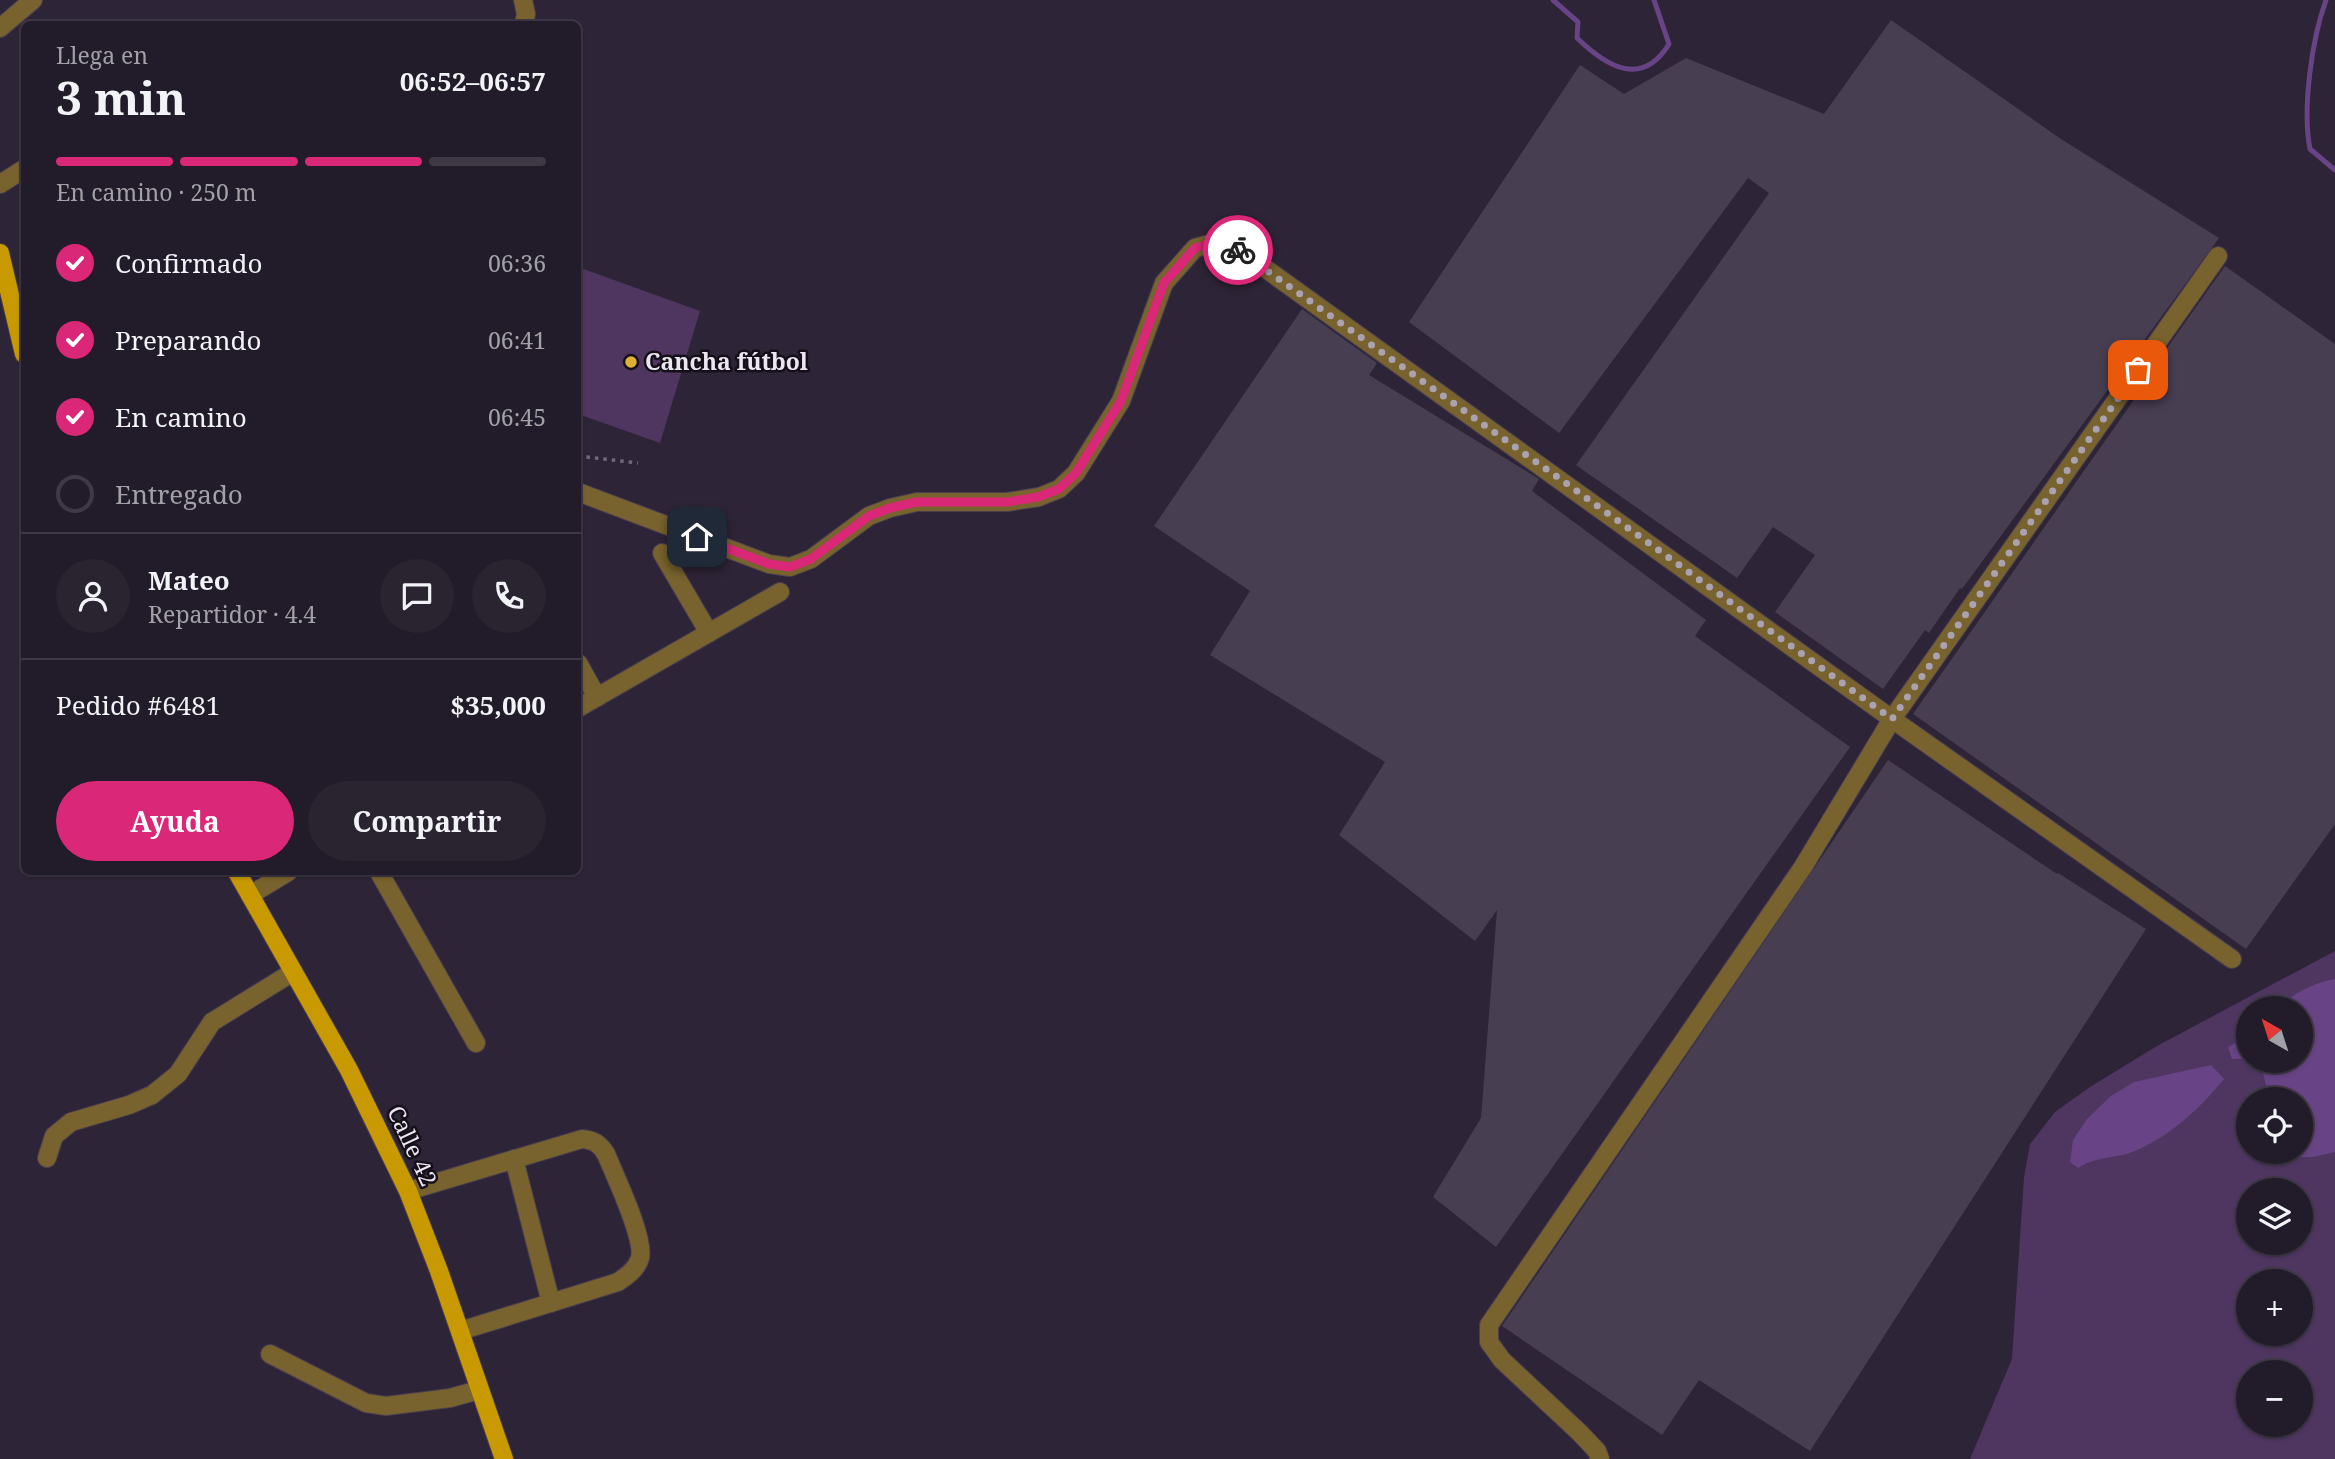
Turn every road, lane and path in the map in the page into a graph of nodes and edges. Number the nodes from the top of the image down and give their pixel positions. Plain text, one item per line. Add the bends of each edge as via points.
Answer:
1 (33, 0) edge
2 (523, 0) edge
3 (525, 21) edge
4 (0, 28) edge
5 (21, 171) edge
6 (0, 184) edge
7 (0, 253) edge
8 (2218, 256) dead end
9 (21, 341) edge
10 (581, 456) edge
11 (638, 463) dead end
12 (581, 493) edge
13 (662, 553) dead end
14 (780, 592) dead end
15 (709, 633) junction
16 (581, 668) edge
17 (597, 697) junction
18 (581, 706) edge
19 (1892, 719) junction
20 (239, 875) edge
21 (283, 875) edge
22 (381, 875) edge
23 (250, 895) junction
24 (2232, 959) dead end
25 (293, 972) junction
26 (476, 1042) dead end
27 (47, 1158) dead end
28 (514, 1159) junction
29 (408, 1191) junction
30 (551, 1303) junction
31 (460, 1331) junction
32 (270, 1354) dead end
33 (480, 1390) junction
34 (504, 1459) edge
35 (1600, 1459) edge

1 - 4 street
2 - 3 street
5 - 6 street
7 - 9 main road
8 - 19 street
10 - 11 path
12 - 19 street via 769,564 790,567 811,559 869,516 890,508 917,502 1007,502 1049,493 1076,473 1121,401 1164,283 1195,248 1217,242 1241,251
13 - 15 street
14 - 15 street
15 - 17 street
16 - 17 street
17 - 18 street
19 - 24 street
19 - 35 street via 1803,867 1489,1325 1489,1342 1502,1360 1580,1433
20 - 23 main road, Calle 42
21 - 23 street
22 - 26 street
23 - 25 main road, Calle 42
25 - 27 street via 212,1022 178,1074 152,1095 71,1122 54,1136
25 - 29 main road, Calle 42 via 349,1070
28 - 29 street
28 - 30 street
28 - 30 street via 582,1139 600,1145 640,1241 640,1258 618,1282
29 - 31 main road, Calle 42
30 - 31 street
31 - 33 main road, Calle 42
32 - 33 street via 366,1403 386,1406
33 - 34 main road, Calle 42

